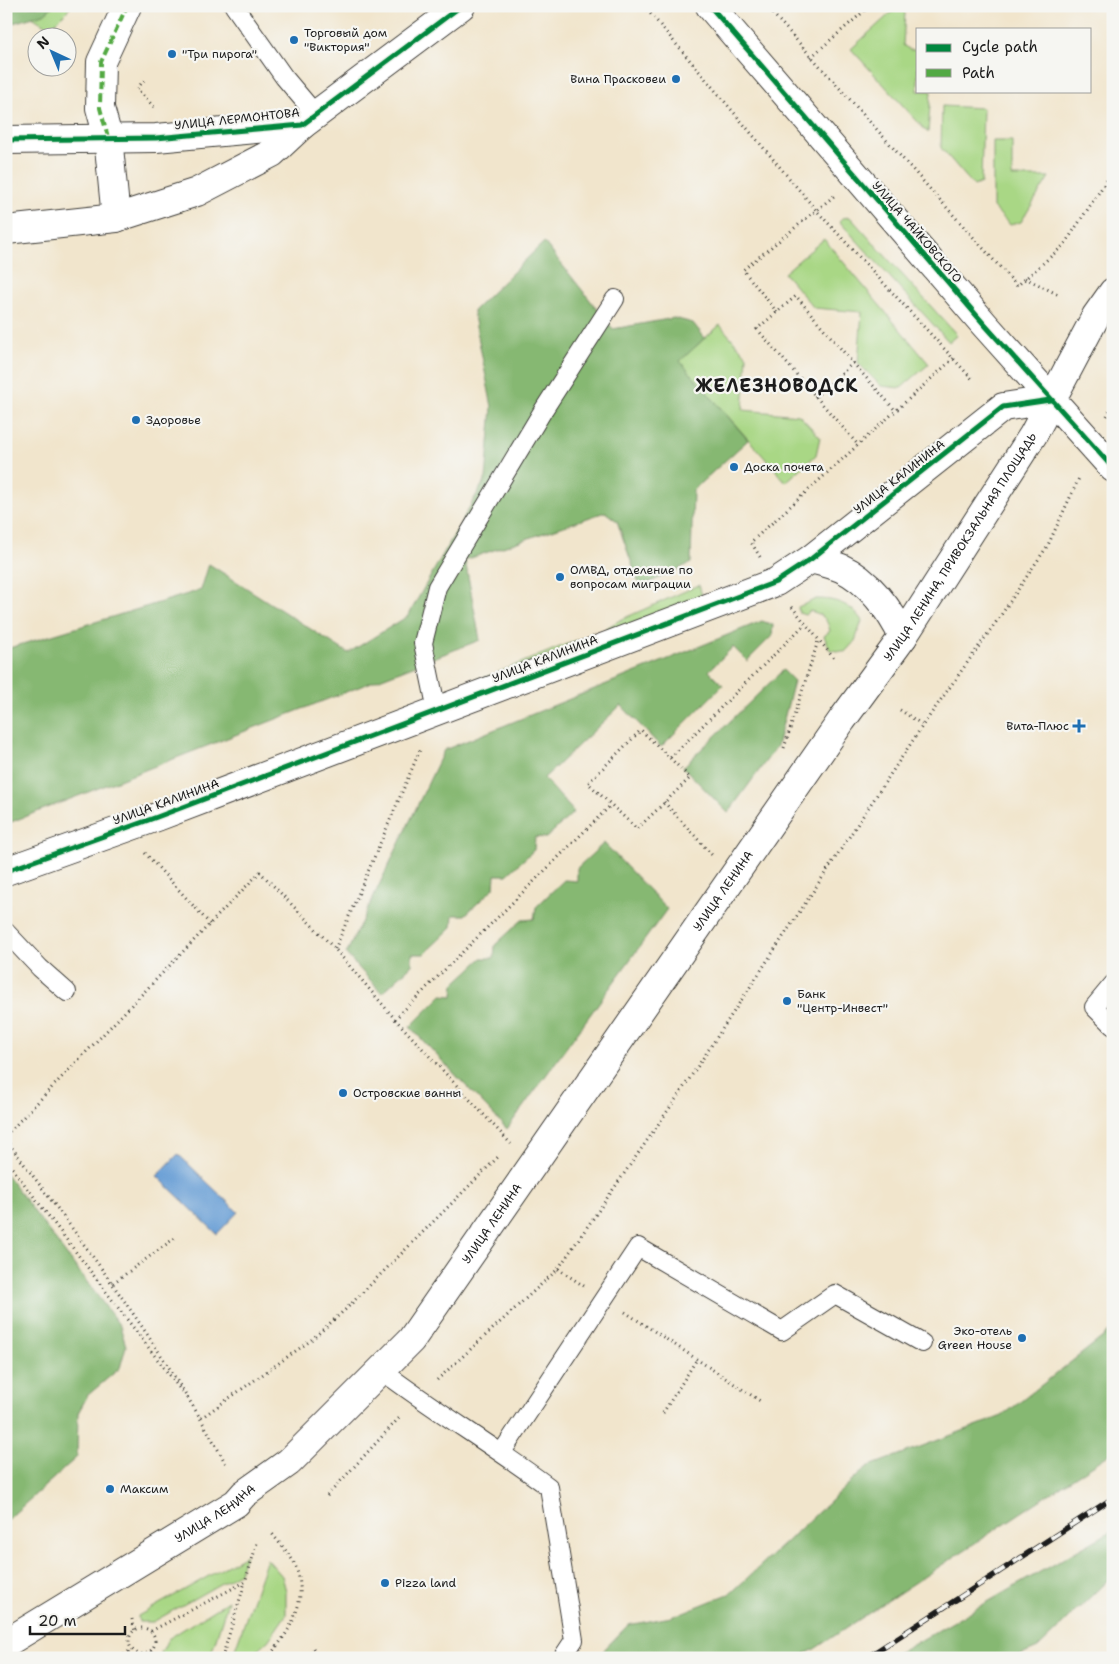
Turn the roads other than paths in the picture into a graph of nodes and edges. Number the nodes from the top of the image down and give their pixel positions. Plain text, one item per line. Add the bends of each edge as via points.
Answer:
1 (127, 6) edge
2 (234, 6) edge
3 (461, 6) edge
4 (710, 6) edge
5 (309, 120) junction
6 (108, 137) junction
7 (6, 140) edge
8 (116, 218) junction
9 (6, 230) edge
10 (1113, 292) edge
11 (616, 299) dead end
12 (1050, 400) junction
13 (1113, 468) edge
14 (811, 559) junction
15 (904, 637) junction
16 (864, 689) joint
17 (437, 711) junction
18 (6, 871) edge
19 (6, 932) edge
20 (1113, 984) edge
21 (67, 992) dead end
22 (1113, 1026) edge
23 (922, 1343) dead end
24 (381, 1370) junction
25 (502, 1452) junction
26 (6, 1643) edge
27 (562, 1658) edge

1 - 6 street via 101,62 100,108
2 - 5 lane via 284,76
3 - 5 street, УЛИЦА ЛЕРМОНТОВА
4 - 12 street, УЛИЦА ЧАЙКОВСКОГО
5 - 6 street, УЛИЦА ЛЕРМОНТОВА via 156,138
5 - 8 street via 272,153 197,192
6 - 7 street, УЛИЦА ЛЕРМОНТОВА
6 - 8 street
8 - 9 street
10 - 12 street via 1096,316
11 - 17 lane via 539,418 437,587 423,643
12 - 13 street, УЛИЦА ЧАЙКОВСКОГО
12 - 14 street, УЛИЦА КАЛИНИНА via 1003,407
12 - 15 street, УЛИЦА ЛЕНИНА, ПРИВОКЗАЛЬНАЯ ПЛОЩАДЬ via 1033,434
14 - 15 street via 842,569 862,583 896,621
14 - 17 street, УЛИЦА КАЛИНИНА via 776,582
15 - 16 street, УЛИЦА ЛЕНИНА, ПРИВОКЗАЛЬНАЯ ПЛОЩАДЬ
16 - 24 street, УЛИЦА ЛЕНИНА via 411,1340
17 - 18 street, УЛИЦА КАЛИНИНА
19 - 21 lane
20 - 22 lane via 1094,1007
23 - 25 lane via 835,1294 782,1331 638,1247
24 - 25 lane
24 - 26 street, УЛИЦА ЛЕНИНА via 289,1462 236,1503
25 - 27 lane via 549,1487 574,1640

